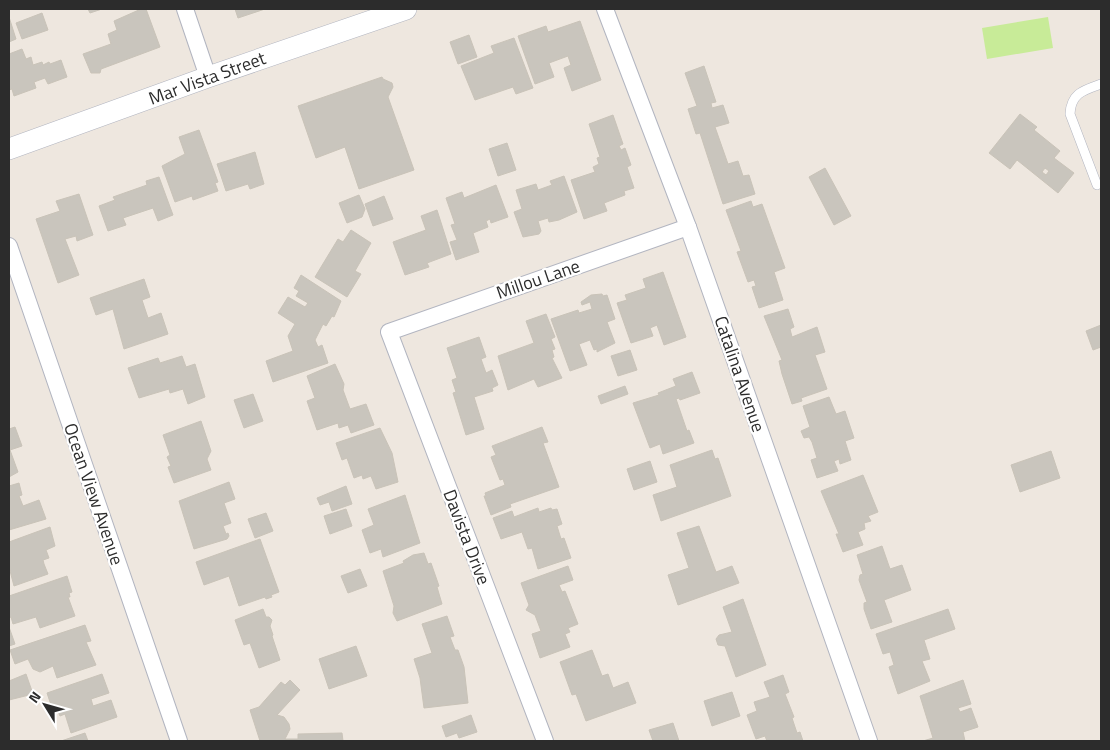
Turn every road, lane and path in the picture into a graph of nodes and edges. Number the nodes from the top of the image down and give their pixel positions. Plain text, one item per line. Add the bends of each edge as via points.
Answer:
1 (185, 9) edge
2 (406, 9) edge
3 (605, 9) edge
4 (208, 77) junction
5 (1101, 84) edge
6 (9, 149) edge
7 (1096, 185) dead end
8 (688, 226) junction
9 (9, 246) edge
10 (389, 332) joint
11 (180, 741) edge
12 (545, 741) edge
13 (869, 741) edge

1 - 4 street
2 - 4 street, Mar Vista Street
3 - 8 street, Catalina Avenue
4 - 6 street, Mar Vista Street
5 - 7 lane via 1079,92 1071,104 1070,114
8 - 10 street, Millou Lane
8 - 13 street, Catalina Avenue
9 - 11 street, Ocean View Avenue
10 - 12 street, Davista Drive

